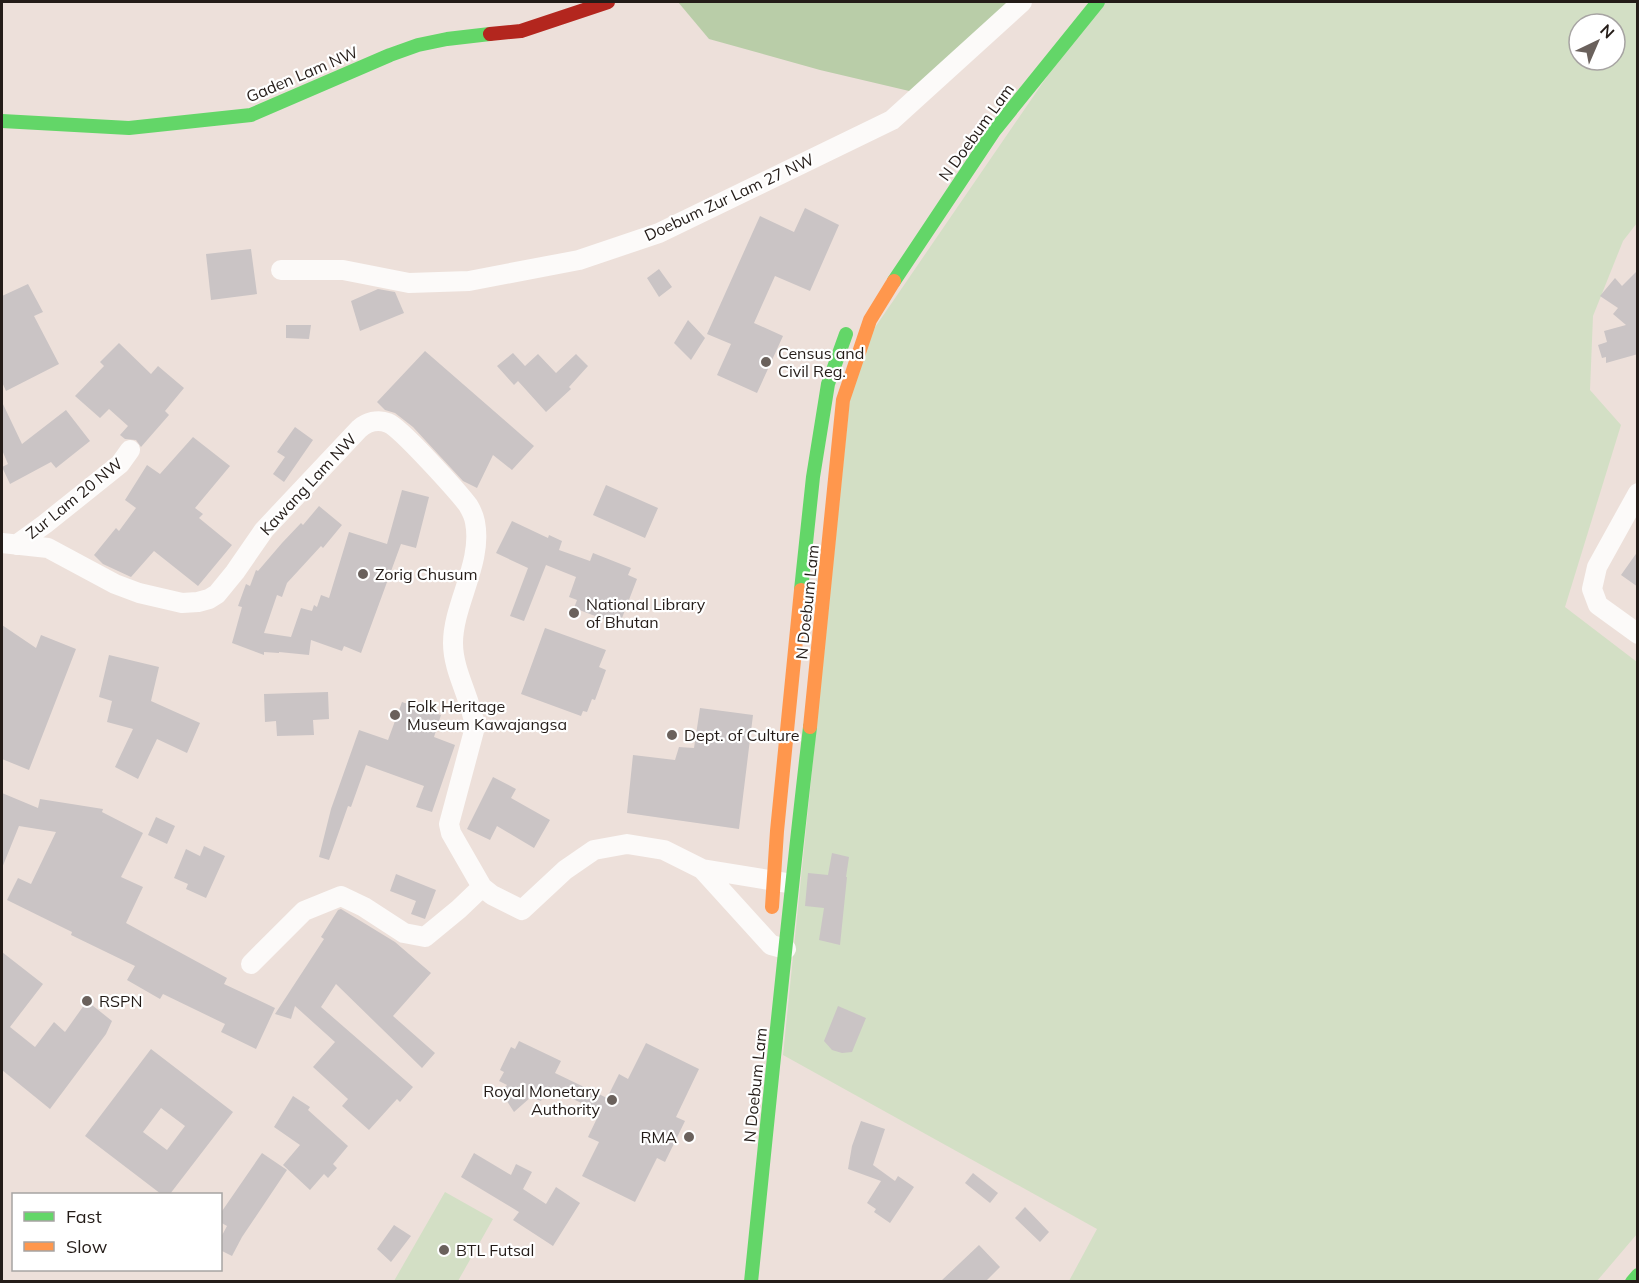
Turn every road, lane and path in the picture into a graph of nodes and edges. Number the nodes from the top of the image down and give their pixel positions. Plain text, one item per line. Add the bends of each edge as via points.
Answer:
1 (608, 2) edge
2 (1022, 2) edge
3 (1098, 2) edge
4 (1004, 96) dead end
5 (2, 121) edge
6 (969, 143) dead end
7 (281, 270) dead end
8 (852, 317) dead end
9 (130, 450) dead end
10 (1638, 493) edge
11 (9, 544) edge
12 (1638, 634) edge
13 (702, 869) junction
14 (782, 883) junction
15 (482, 887) junction
16 (775, 950) junction
17 (251, 964) dead end
18 (767, 989) dead end
19 (1638, 1275) edge
20 (737, 1281) edge
21 (751, 1281) edge
22 (1632, 1281) edge

1 - 5 main road, Gaden Lam NW via 521,31 447,39 408,48 251,115 129,128
2 - 7 street, Doebum Zur Lam 27 NW via 892,120 659,233 579,260 469,281 409,283 343,270
3 - 14 main road, N Doebum Lam via 994,131 870,320 843,400 815,683
4 - 6 main road, N Doebum Lam
8 - 14 main road, N Doebum Lam via 828,384 813,477
9 - 11 street, Zur Lam 20 NW via 120,464 45,524
10 - 12 street via 1597,567 1592,590 1598,605
11 - 15 street, Kawang Lam NW via 48,548 139,593 182,603 209,599 235,572 264,530 359,429 372,422 390,424 468,505 475,522 474,555 453,641 475,727 449,824
13 - 14 street
13 - 15 street, Kawang Lam NW via 664,850 627,844 594,850 522,910
13 - 16 street
14 - 16 main road, N Doebum Lam
15 - 17 street via 425,937 404,933 341,896 304,911
16 - 21 main road, N Doebum Lam
18 - 20 main road, N Doebum Lam
19 - 22 main road

